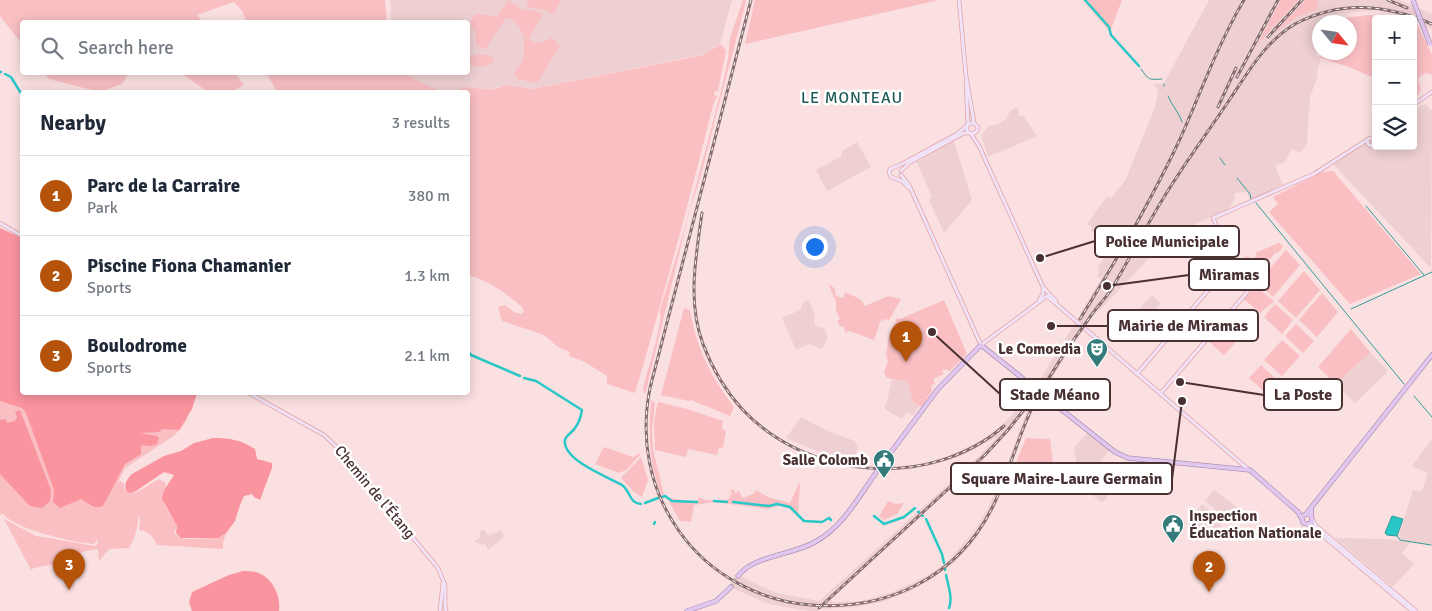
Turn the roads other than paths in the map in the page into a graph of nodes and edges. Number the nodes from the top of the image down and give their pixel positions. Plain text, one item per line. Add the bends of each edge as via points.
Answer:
1 (959, 0) edge
2 (1413, 0) edge
3 (1431, 46) edge
4 (966, 76) junction
5 (1432, 92) edge
6 (1417, 102) edge
7 (974, 123) junction
8 (968, 125) junction
9 (977, 131) junction
10 (970, 133) junction
11 (1372, 141) edge
12 (979, 146) junction
13 (896, 166) junction
14 (901, 173) junction
15 (896, 179) junction
16 (910, 189) junction
17 (1220, 216) junction
18 (0, 223) edge
19 (1215, 223) junction
20 (20, 235) edge
21 (1232, 262) junction
22 (1045, 293) junction
23 (981, 345) junction
24 (1432, 355) edge
25 (1137, 374) junction
26 (1160, 394) junction
27 (252, 395) edge
28 (1250, 470) junction
29 (1312, 506) junction
30 (1298, 512) junction
31 (1306, 514) junction
32 (1302, 518) junction
33 (1311, 520) junction
34 (440, 572) junction
35 (738, 576) tunnel mouth
36 (731, 586) tunnel mouth
37 (440, 611) edge
38 (446, 611) edge
39 (687, 611) edge
40 (1412, 611) edge
41 (1416, 611) edge

1 - 4 main road
2 - 3 main road, bridge
4 - 7 main road
4 - 8 main road
5 - 6 main road
7 - 8 main road
7 - 9 main road
8 - 10 main road
8 - 13 main road
9 - 10 main road
9 - 12 main road
10 - 12 main road
10 - 14 main road via 964,133 909,163
11 - 17 main road via 1314,174
12 - 22 main road
13 - 14 main road
13 - 15 main road via 889,172
14 - 15 main road
14 - 16 main road
15 - 16 main road
16 - 23 main road
17 - 19 main road
17 - 19 main road via 1213,218
18 - 20 main road
19 - 21 main road
21 - 25 main road
21 - 26 main road via 1255,283
22 - 23 main road
22 - 25 main road
23 - 28 main road, bridge via 1128,461
23 - 35 main road via 938,389 842,520 819,540 755,564
24 - 29 main road
25 - 26 main road
26 - 28 main road
27 - 34 main road, Chemin de l’Étang via 330,439
28 - 30 main road
29 - 31 main road
29 - 33 main road
30 - 31 main road
30 - 32 main road
31 - 32 main road
31 - 33 main road
32 - 33 main road via 1305,524
33 - 40 main road
33 - 41 main road
34 - 37 main road via 443,591
34 - 38 main road, Chemin de l’Étang via 445,584
36 - 39 main road via 716,602

